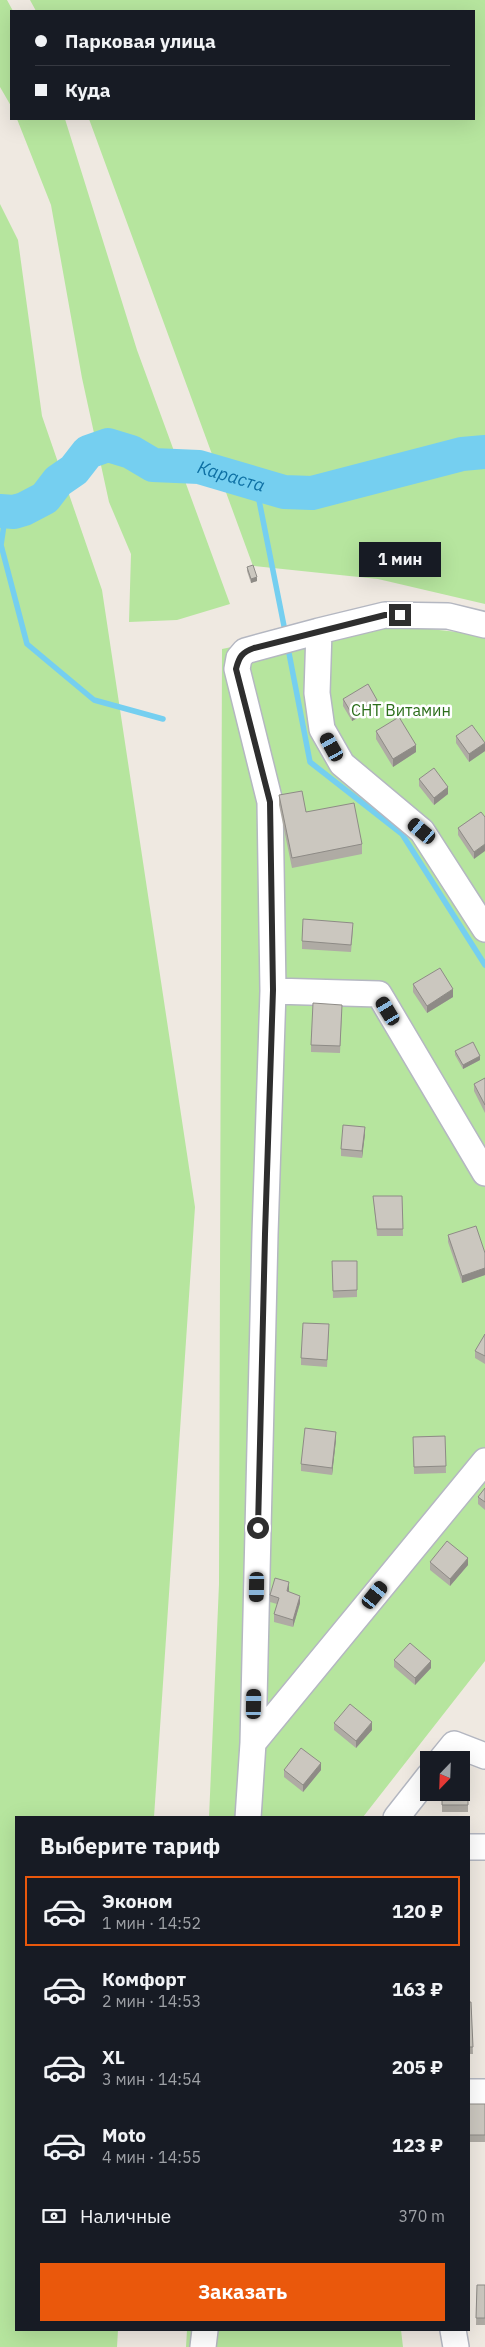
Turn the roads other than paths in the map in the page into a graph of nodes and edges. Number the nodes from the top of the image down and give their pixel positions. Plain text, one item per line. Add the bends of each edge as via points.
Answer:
1 (485, 625) edge
2 (319, 631) junction
3 (485, 928) edge
4 (273, 990) junction
5 (485, 1173) edge
6 (485, 1461) edge
7 (253, 1744) junction
8 (448, 1751) edge
9 (485, 1756) edge
10 (420, 1787) edge
11 (248, 1816) edge
12 (398, 1816) edge
13 (485, 1847) edge
14 (470, 1848) edge
15 (470, 2092) edge
16 (485, 2092) edge
17 (205, 2331) edge
18 (453, 2331) edge
19 (203, 2347) edge
20 (456, 2347) edge

1 - 2 street via 448,616 385,615
2 - 3 street via 317,693 322,729 342,764 422,831
2 - 4 street via 245,651 236,669 270,802
4 - 5 street via 378,994
4 - 7 street
6 - 7 street
7 - 11 street
8 - 9 street via 454,1744
10 - 12 street
13 - 14 street
15 - 16 street
17 - 19 street
18 - 20 street

